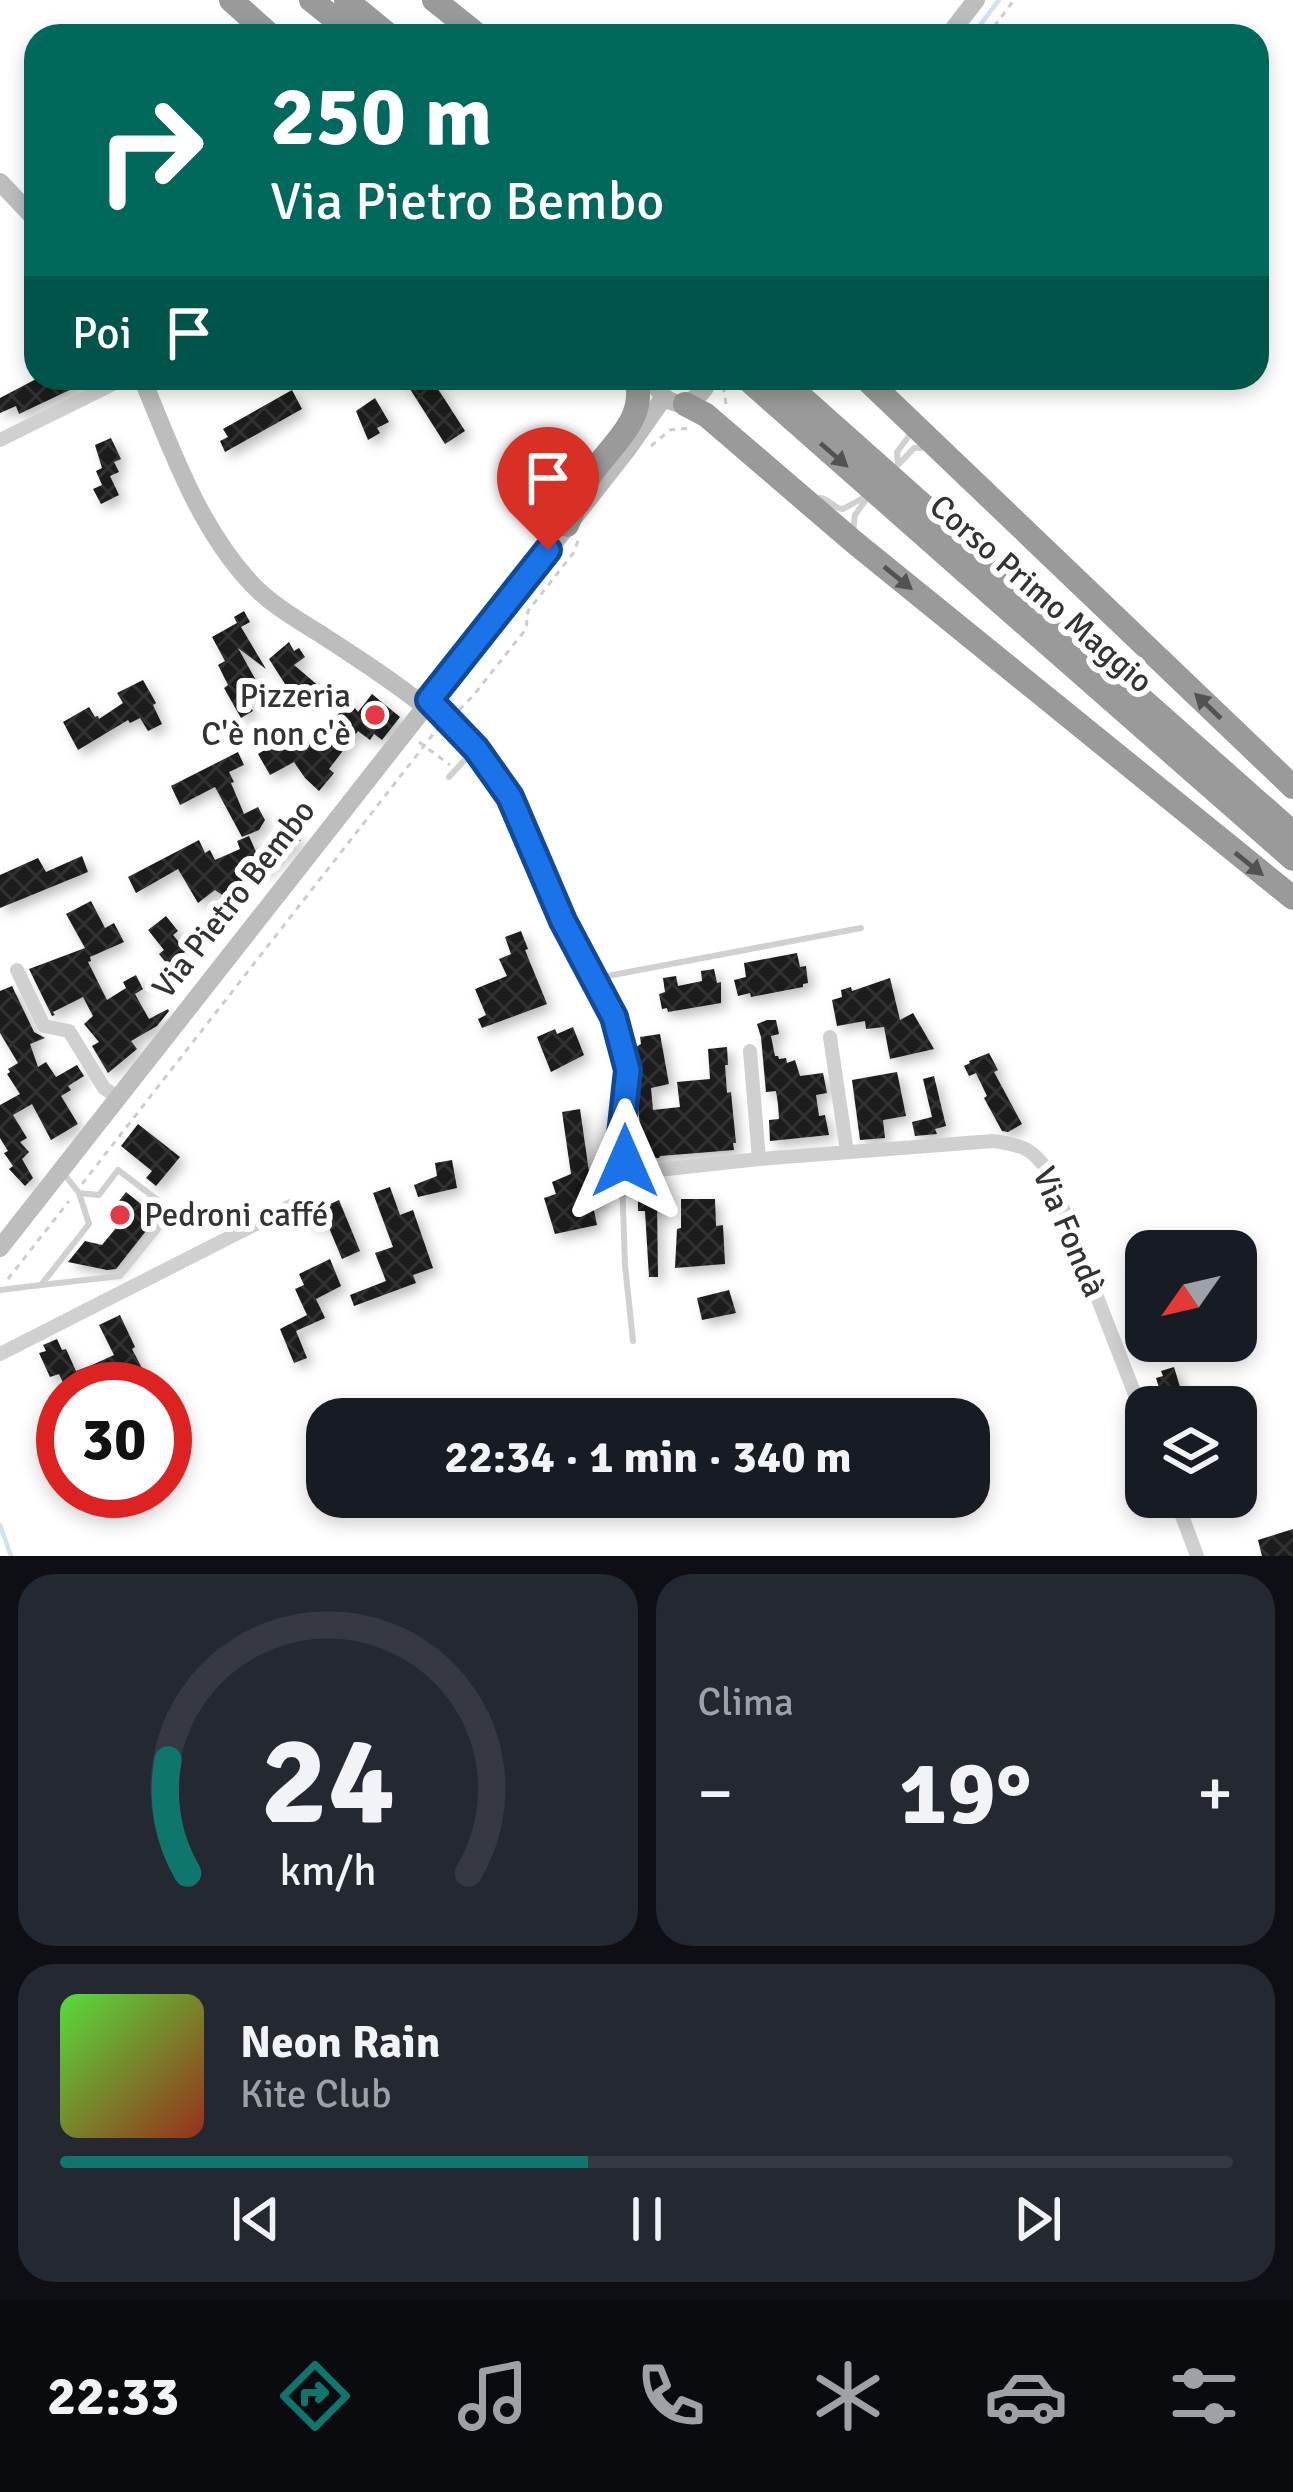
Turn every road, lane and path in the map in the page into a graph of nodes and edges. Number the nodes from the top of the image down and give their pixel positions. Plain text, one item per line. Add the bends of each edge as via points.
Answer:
1 (231, 0) edge
2 (311, 0) edge
3 (346, 0) edge
4 (434, 0) edge
5 (976, 0) edge
6 (258, 24) edge
7 (341, 24) edge
8 (375, 24) edge
9 (464, 24) edge
10 (957, 24) edge
11 (0, 182) edge
12 (24, 207) edge
13 (100, 390) edge
14 (147, 390) edge
15 (640, 390) edge
16 (660, 390) edge
17 (705, 390) edge
18 (724, 390) edge
19 (761, 390) edge
20 (793, 390) edge
21 (878, 390) edge
22 (674, 400) junction
23 (727, 406) dead end
24 (902, 413) junction
25 (694, 429) dead end
26 (0, 440) edge
27 (647, 451) dead end
28 (955, 464) junction
29 (898, 465) junction
30 (870, 494) junction
31 (808, 503) junction
32 (574, 530) junction
33 (854, 542) junction
34 (1000, 587) junction
35 (426, 703) junction
36 (457, 711) dead end
37 (443, 725) dead end
38 (424, 746) junction
39 (476, 749) junction
40 (455, 769) junction
41 (448, 777) dead end
42 (1293, 787) edge
43 (1293, 833) edge
44 (1293, 859) edge
45 (1293, 898) edge
46 (861, 928) dead end
47 (17, 970) dead end
48 (593, 979) junction
49 (830, 1037) dead end
50 (750, 1051) dead end
51 (117, 1097) junction
52 (847, 1152) junction
53 (759, 1159) junction
54 (628, 1167) junction
55 (61, 1170) junction
56 (78, 1192) junction
57 (293, 1205) dead end
58 (0, 1248) edge
59 (41, 1285) junction
60 (0, 1290) edge
61 (633, 1341) dead end
62 (0, 1354) edge
63 (1132, 1386) edge
64 (1182, 1518) edge
65 (1197, 1556) edge

1 - 6 highway
2 - 7 highway
3 - 8 highway
4 - 9 highway
5 - 10 main road
11 - 12 main road
13 - 26 street
14 - 35 main road via 211,527 252,584
15 - 32 highway via 636,415 588,479
16 - 22 main road
17 - 22 main road, Via Pietro Bembo via 694,401
18 - 23 path
19 -> 34 highway, Corso Primo Maggio, bridge
20 - 34 highway, Corso Primo Maggio, bridge
21 - 24 highway
22 - 31 highway via 706,415
22 - 32 main road, Via Pietro Bembo via 627,450
24 - 28 highway
24 - 29 lane via 912,435 897,452
25 - 27 path via 670,430
28 - 29 lane via 920,446
42 -> 28 highway
29 - 30 lane
30 - 31 lane via 844,509 819,497
30 - 33 lane via 856,515
31 - 33 highway
32 - 35 main road, Via Pietro Bembo
32 - 36 path via 574,552 528,610 526,629
33 -> 45 highway
34 - 43 highway, Corso Primo Maggio
34 - 44 highway, Corso Primo Maggio
35 - 39 street
35 - 51 main road, Via Pietro Bembo
37 - 38 path
38 - 40 path
38 - 56 path
39 - 40 lane
39 - 48 street via 510,797
40 - 41 lane
46 - 48 lane
47 - 51 street via 44,1026 69,1031
48 - 54 street via 628,1070 620,1144
49 - 52 street
50 - 53 street
51 - 55 main road, Via Pietro Bembo
52 - 53 street, Via Fondà
52 - 63 street, Via Fondà via 993,1141 1037,1154
53 - 54 street, Via Fondà
54 - 61 lane via 622,1179
55 - 56 lane
55 - 58 main road, Via Pietro Bembo
56 - 59 lane via 89,1224
56 - 59 lane via 99,1195 118,1170 159,1201 167,1218 120,1276
56 - 60 path
57 - 62 street
59 - 60 lane
64 - 65 street

